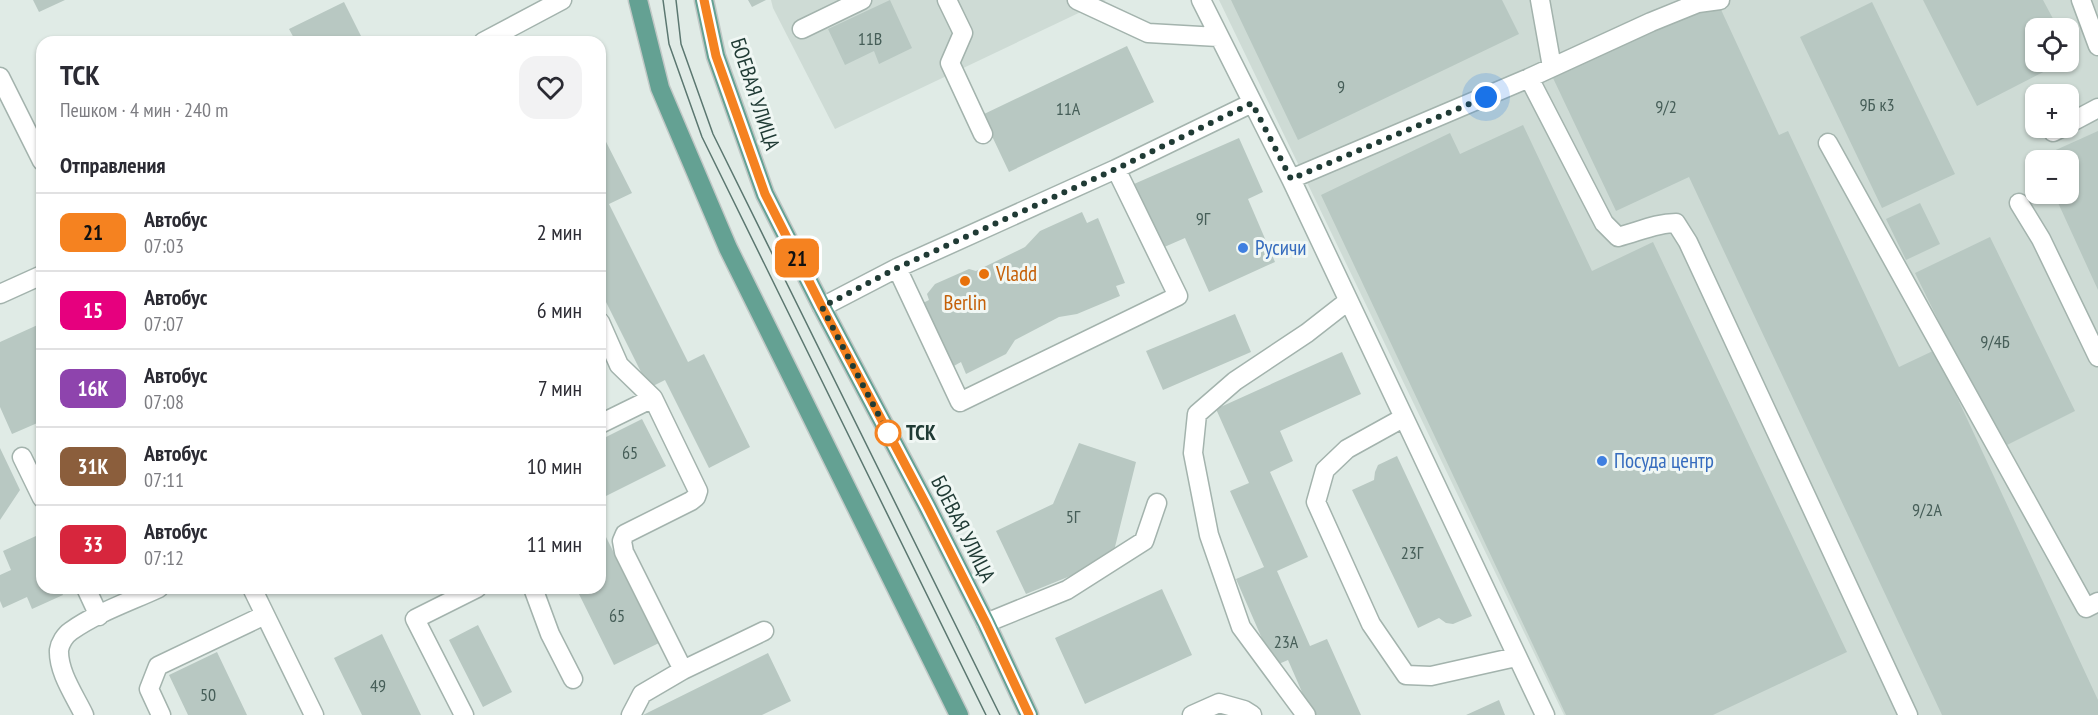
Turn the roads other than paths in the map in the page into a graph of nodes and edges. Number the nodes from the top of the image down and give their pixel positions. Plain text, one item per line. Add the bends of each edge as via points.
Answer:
1 (562, 0) edge
2 (638, 0) edge
3 (704, 0) edge
4 (862, 0) edge
5 (947, 0) edge
6 (1077, 0) edge
7 (1201, 0) edge
8 (1540, 0) edge
9 (1720, 0) edge
10 (2080, 0) edge
11 (537, 6) edge
12 (802, 29) dead end
13 (492, 36) edge
14 (1218, 37) junction
15 (2098, 46) edge
16 (1552, 67) junction
17 (0, 77) edge
18 (1529, 78) junction
19 (1252, 103) junction
20 (2098, 108) edge
21 (2079, 118) edge
22 (983, 134) dead end
23 (1828, 143) dead end
24 (36, 149) edge
25 (1116, 169) junction
26 (1291, 179) junction
27 (2019, 203) dead end
28 (897, 268) junction
29 (36, 279) edge
30 (0, 294) edge
31 (1348, 301) junction
32 (822, 307) junction
33 (606, 336) edge
34 (2098, 357) edge
35 (653, 398) junction
36 (1403, 418) junction
37 (606, 421) edge
38 (22, 457) dead end
39 (36, 486) edge
40 (1157, 503) dead end
41 (89, 594) edge
42 (146, 594) edge
43 (255, 594) edge
44 (465, 594) edge
45 (535, 594) edge
46 (2098, 602) edge
47 (265, 615) junction
48 (99, 616) junction
49 (986, 623) junction
50 (764, 631) dead end
51 (1516, 657) junction
52 (683, 670) junction
53 (573, 679) dead end
54 (84, 715) edge
55 (161, 715) edge
56 (314, 715) edge
57 (464, 715) edge
58 (631, 715) edge
59 (959, 715) edge
60 (1029, 715) edge
61 (1192, 715) edge
62 (1252, 715) edge
63 (1306, 715) edge
64 (1545, 715) edge
65 (1908, 715) edge

1 - 11 street
2 - 59 main road via 660,88 728,248
3 - 32 main road, БОЕВАЯ УЛИЦА via 716,56 765,194
4 - 12 street
5 - 22 street via 963,33 950,63
6 - 14 street via 1148,33
7 - 14 street
8 - 16 street
9 - 16 street via 1698,3
10 - 15 street
11 - 13 street
14 - 19 street
16 - 18 street
17 - 24 street
18 - 26 street
18 - 65 street via 1604,223 1618,237 1660,223 1676,223 1688,242
19 - 25 street
19 - 26 street
20 - 21 street
23 - 46 street via 2086,608
25 - 28 street
25 - 28 street via 1178,296 960,402
26 - 31 street
27 - 34 street via 2041,239
28 - 32 street
29 - 30 street
31 - 36 street
31 - 63 street via 1235,381 1197,414 1193,453 1209,535 1241,627
32 - 49 main road, БОЕВАЯ УЛИЦА
33 - 35 street via 619,365
35 - 37 street
35 - 52 street via 698,491 691,501 625,534 622,542
36 - 51 street
36 - 51 street via 1347,449 1324,470 1316,502 1371,624 1406,675 1431,676
38 - 39 street
40 - 49 street via 1144,541 1067,590
41 - 48 street
42 - 48 street
43 - 47 street
44 - 57 street via 416,619
45 - 53 street
47 - 55 street via 158,666 149,689
47 - 56 street
48 - 54 street via 70,631 59,650 62,667
49 - 60 main road, БОЕВАЯ УЛИЦА
50 - 52 street
51 - 64 street
52 - 58 street via 642,694
61 - 62 street via 1219,703

